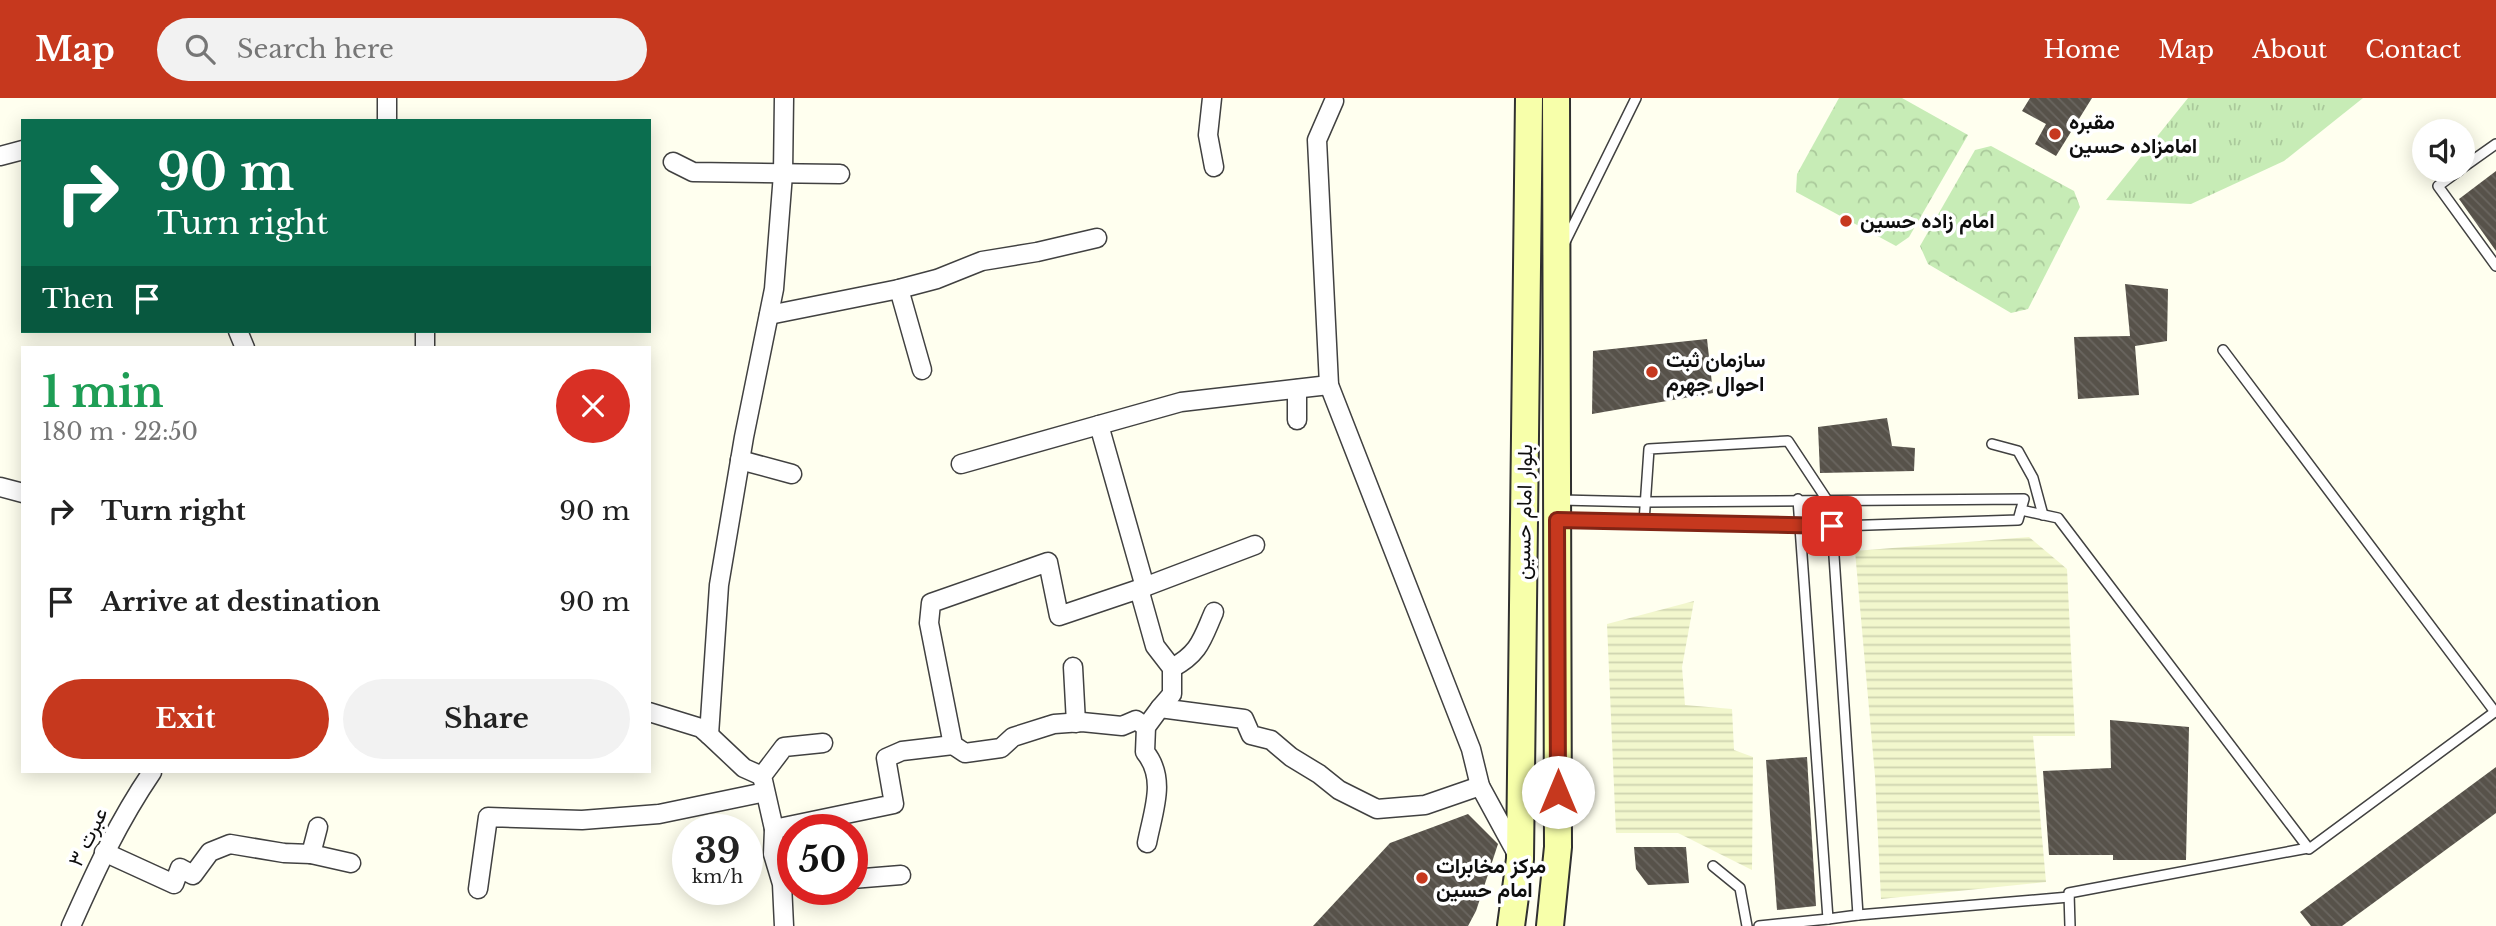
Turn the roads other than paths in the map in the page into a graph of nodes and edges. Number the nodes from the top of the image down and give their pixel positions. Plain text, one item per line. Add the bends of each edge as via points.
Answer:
1 (387, 98) edge
2 (784, 98) edge
3 (1212, 98) edge
4 (1529, 98) edge
5 (1556, 98) edge
6 (1636, 98) edge
7 (1331, 99) edge
8 (387, 119) edge
9 (2496, 144) edge
10 (21, 151) edge
11 (0, 156) edge
12 (2475, 159) edge
13 (673, 162) dead end
14 (1214, 167) dead end
15 (1556, 168) junction
16 (1528, 170) junction
17 (783, 174) junction
18 (840, 174) dead end
19 (2443, 182) edge
20 (1097, 238) dead end
21 (1556, 259) junction
22 (2496, 266) edge
23 (899, 289) junction
24 (769, 314) junction
25 (2223, 349) dead end
26 (922, 370) dead end
27 (1329, 385) junction
28 (1297, 389) junction
29 (1297, 420) dead end
30 (1099, 425) junction
31 (1992, 444) dead end
32 (740, 460) junction
33 (961, 464) dead end
34 (792, 474) dead end
35 (0, 487) edge
36 (21, 493) edge
37 (1798, 499) junction
38 (1828, 500) junction
39 (1645, 502) junction
40 (1557, 510) junction
41 (2021, 510) junction
42 (2043, 515) junction
43 (1643, 522) junction
44 (1832, 526) junction
45 (1800, 527) junction
46 (1255, 545) dead end
47 (1142, 588) junction
48 (1214, 612) dead end
49 (1073, 667) dead end
50 (1172, 668) junction
51 (1160, 708) junction
52 (2496, 712) edge
53 (651, 713) edge
54 (1076, 723) junction
55 (1146, 727) junction
56 (709, 735) junction
57 (823, 743) dead end
58 (953, 745) junction
59 (151, 773) edge
60 (763, 784) junction
61 (1480, 786) junction
62 (318, 827) dead end
63 (774, 830) junction
64 (1147, 843) dead end
65 (2308, 848) junction
66 (104, 852) junction
67 (311, 854) junction
68 (1520, 859) junction
69 (777, 862) edge
70 (351, 863) dead end
71 (1713, 866) dead end
72 (901, 875) dead end
73 (868, 878) edge
74 (478, 889) dead end
75 (2069, 897) junction
76 (786, 905) edge
77 (1858, 915) junction
78 (1828, 919) junction
79 (1841, 922) edge
80 (71, 926) edge
81 (784, 926) edge
82 (1511, 926) edge
83 (1550, 926) edge
84 (1747, 926) edge
85 (1759, 926) edge
86 (2070, 926) edge

1 - 8 street
2 - 17 street
3 - 14 street via 1208,135
4 - 16 main road, بلوار امام حسین
5 - 15 main road, بلوار امام حسین
6 - 21 lane
7 - 27 street via 1317,140
9 - 12 lane
10 - 11 street
13 - 17 street via 693,172
15 - 16 main road
15 - 21 main road, بلوار امام حسین
16 - 68 main road, بلوار امام حسین
17 - 18 street
17 - 24 street
19 - 22 lane via 2438,186
20 - 23 street via 982,261
21 - 40 main road, بلوار امام حسین
23 - 24 street
23 - 26 street
24 - 32 street
25 - 52 lane
27 - 28 street
27 - 61 street via 1471,749
28 - 29 street
28 - 30 street via 1181,402
30 - 33 street
30 - 47 street
31 - 42 lane via 2018,451 2033,478
32 - 34 street
32 - 56 street via 719,585
35 - 36 street
37 - 38 lane
37 - 39 lane
37 - 45 lane
38 - 39 lane via 1788,441 1649,449
38 - 41 lane via 2024,499
38 - 44 lane
39 - 40 lane
39 - 43 lane
40 - 43 lane
40 - 83 main road, بلوار امام حسین via 1558,847
41 - 42 lane
41 - 44 lane via 2018,520
42 - 65 lane via 2058,519
43 - 45 lane
44 - 45 lane
44 - 77 lane
45 - 78 lane
46 - 47 street
47 - 50 street via 1155,646
47 - 58 street via 1059,616 1048,562 931,603 929,624
48 - 50 street via 1198,647
49 - 54 street
50 - 51 street via 1172,694
51 - 55 street
51 - 61 street via 1244,719 1251,735 1271,740 1339,790 1377,809 1425,805
52 - 65 lane
53 - 56 street via 701,728
54 - 55 street via 1122,726 1136,720
54 - 58 street via 1055,724 1013,737 1001,748 965,753
55 - 64 street via 1145,752 1154,762 1158,779
56 - 60 street
57 - 60 street via 784,747
58 - 63 street via 902,751 886,758 894,803
59 - 66 street, عبرت ۳
60 - 63 street
60 - 74 street via 659,814 582,820 488,817
61 - 68 street
62 - 67 street
63 - 69 street
65 - 75 lane via 2069,893
66 - 67 street via 174,884 180,868 193,875 210,852 230,844
66 - 80 street, عبرت ۳
67 - 70 street
68 - 82 main road, بلوار امام حسین
71 - 84 lane via 1740,888
72 - 73 street
75 - 77 lane
75 - 86 lane
76 - 81 street
77 - 79 lane
78 - 79 lane
78 - 85 lane

